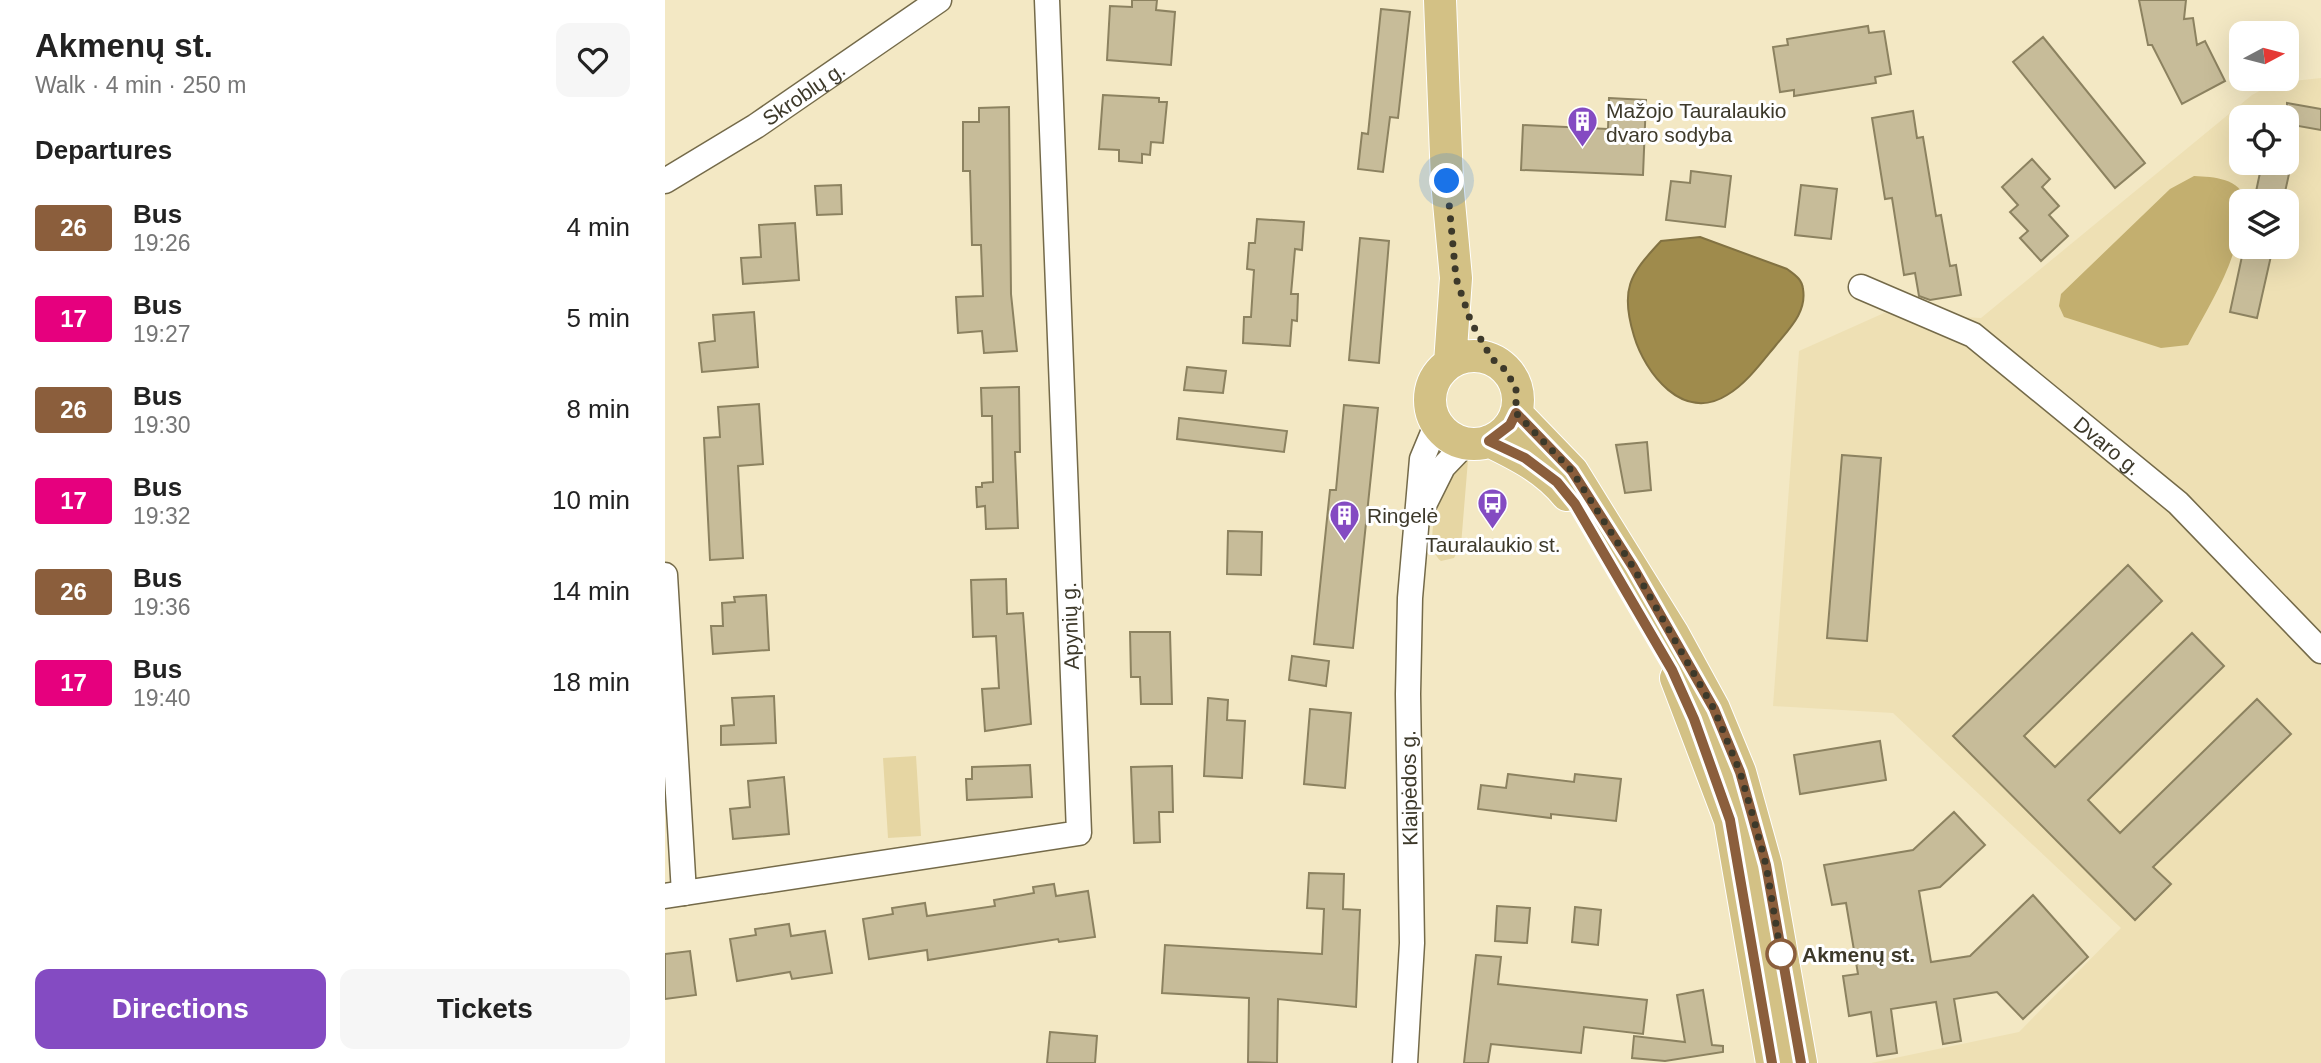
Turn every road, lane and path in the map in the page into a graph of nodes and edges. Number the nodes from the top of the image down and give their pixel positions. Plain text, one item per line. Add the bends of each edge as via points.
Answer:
1 (939, 0) edge
2 (1047, 0) edge
3 (1440, 0) edge
4 (665, 180) edge
5 (1456, 278) junction
6 (1861, 287) dead end
7 (1492, 359) junction
8 (1450, 363) junction
9 (1516, 413) junction
10 (1437, 423) junction
11 (1477, 442) junction
12 (1419, 514) junction
13 (665, 575) edge
14 (2321, 651) edge
15 (674, 895) edge
16 (1405, 1063) edge
17 (1772, 1063) edge
18 (1801, 1063) edge

1 - 4 street, Skroblų g. via 756,126
2 - 15 street, Apynių g. via 1079,833
3 - 5 main road
5 - 7 main road via 1471,322
5 - 8 main road
6 - 14 street, Dvaro g. via 1973,335 2178,503
7 - 8 main road via 1463,357
7 - 9 main road via 1516,387
8 - 10 main road via 1433,383 1432,410
9 - 11 main road via 1510,425
9 - 18 main road via 1572,471 1627,556 1714,709 1740,772 1766,865
10 - 11 main road via 1454,439
10 - 12 street, Klaipėdos g. via 1422,459
11 - 12 street, Klaipėdos g. via 1444,467
11 - 17 main road via 1525,458 1557,482 1575,504 1672,670 1730,820
12 - 16 street, Klaipėdos g. via 1410,598 1412,943
13 - 15 street

